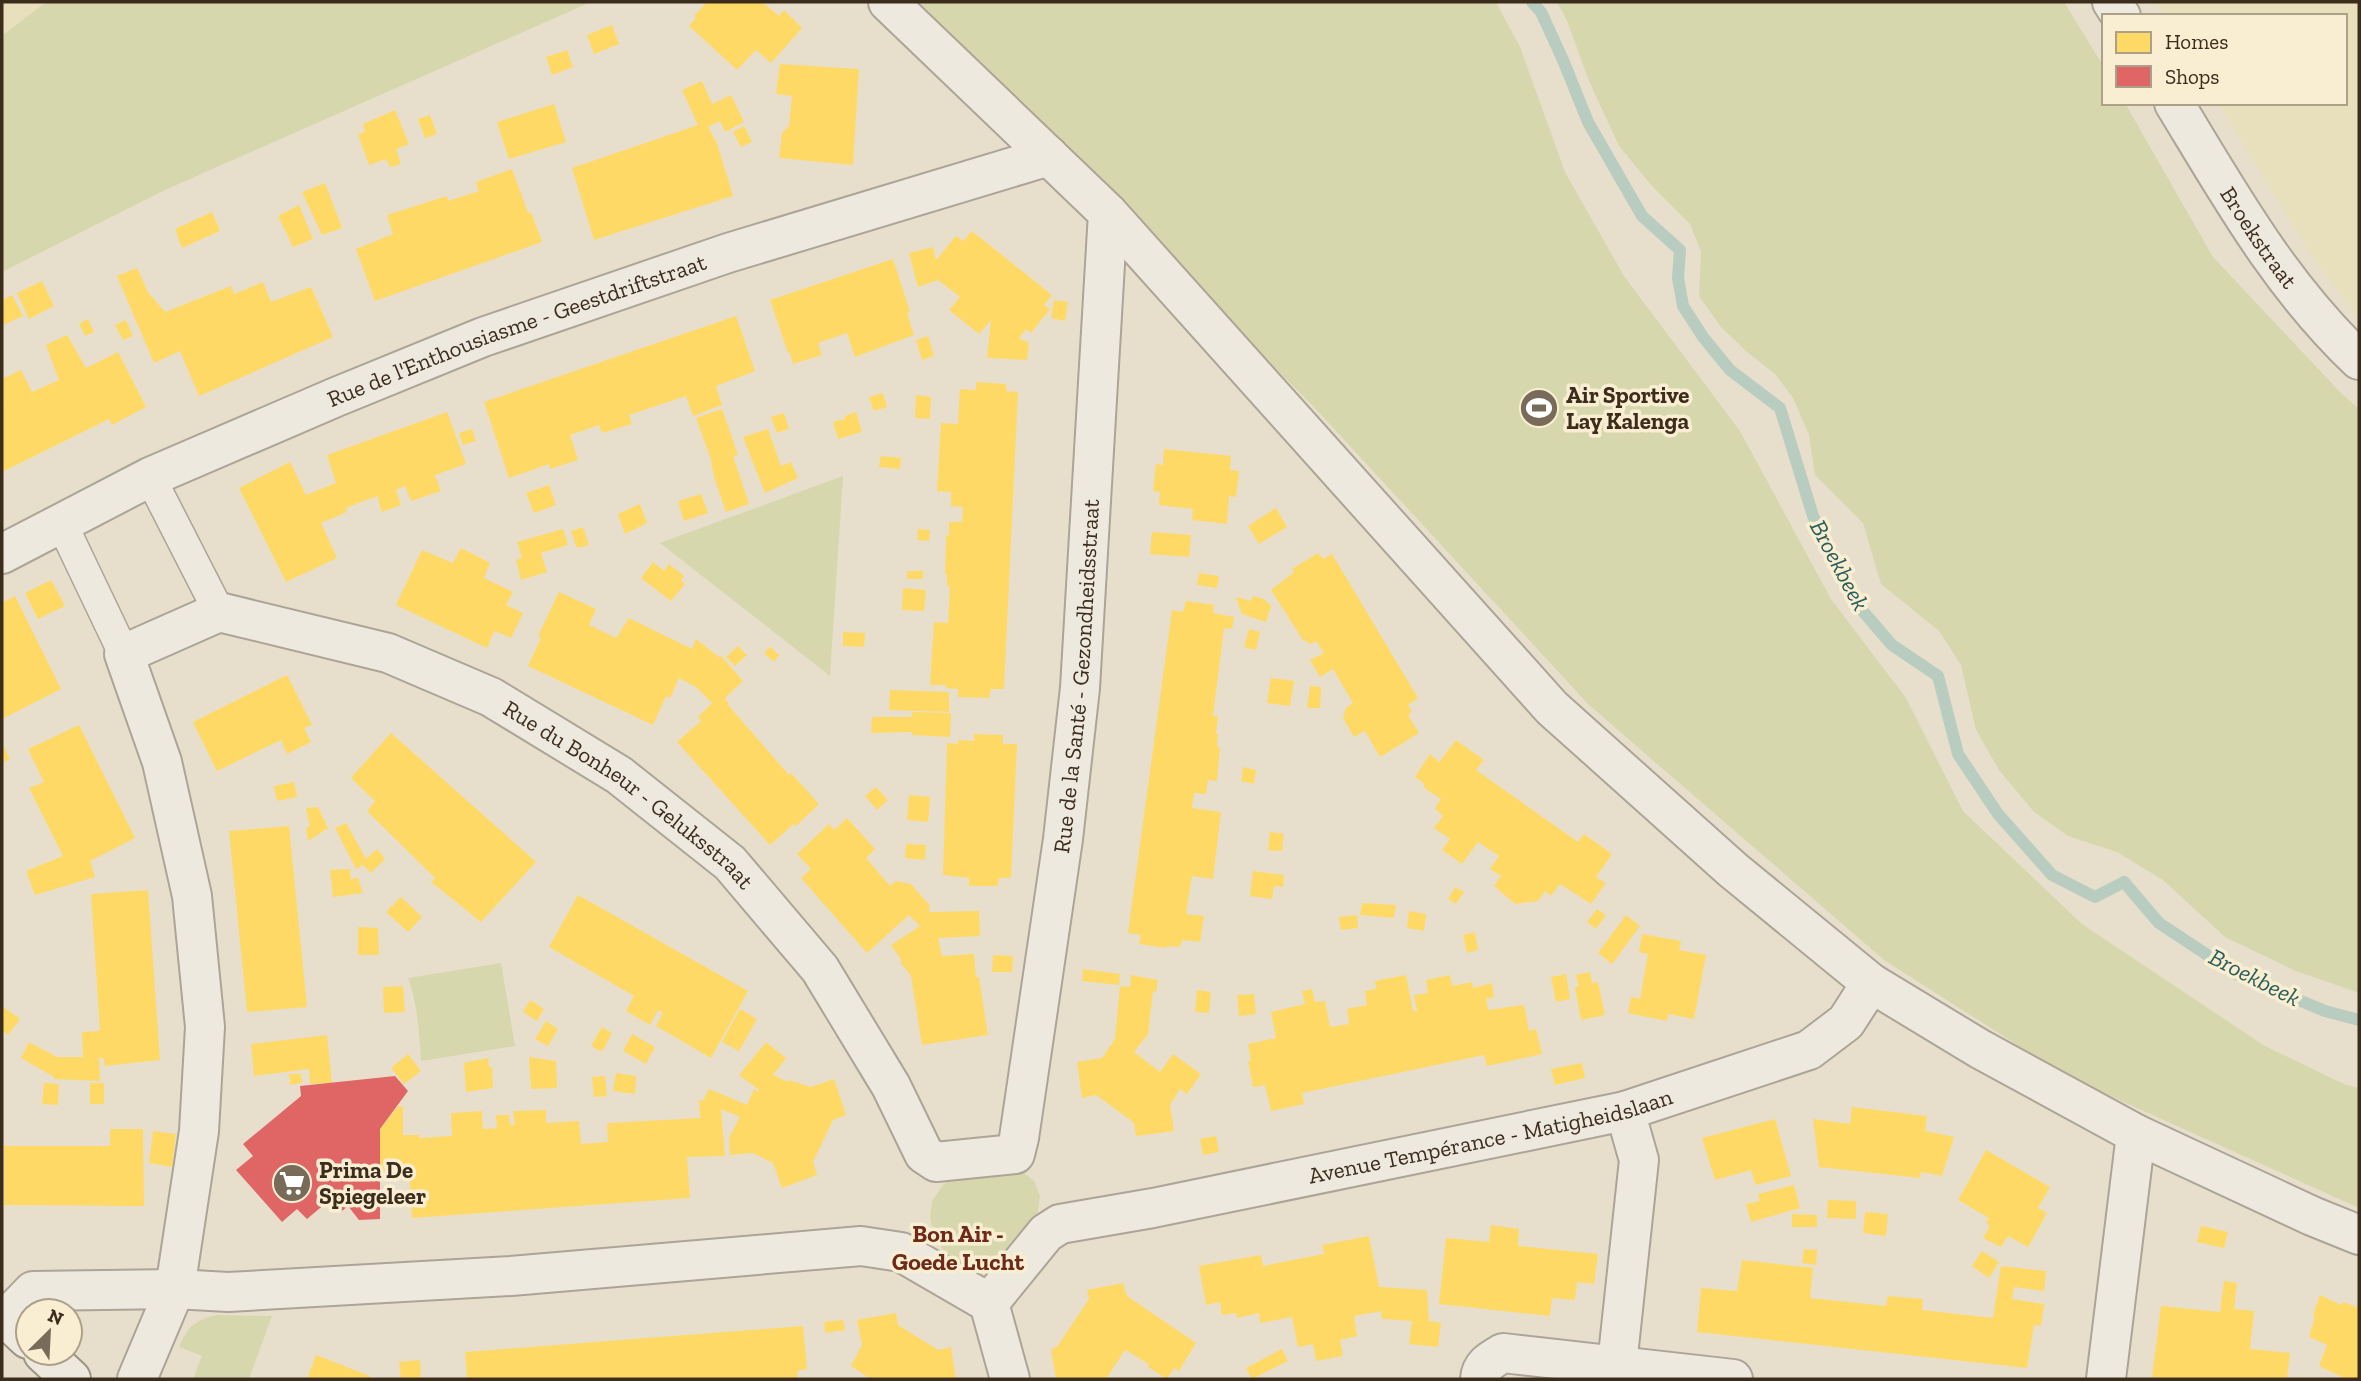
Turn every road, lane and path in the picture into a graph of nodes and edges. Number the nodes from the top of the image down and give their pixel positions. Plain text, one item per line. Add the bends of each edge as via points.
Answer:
1 (888, 2) edge
2 (2175, 105) edge
3 (1049, 156) junction
4 (1108, 213) junction
5 (2359, 360) edge
6 (150, 477) junction
7 (61, 522) junction
8 (2, 554) edge
9 (219, 612) junction
10 (124, 654) junction
11 (1871, 983) junction
12 (1625, 1111) junction
13 (2136, 1134) junction
14 (1019, 1138) joint
15 (2359, 1235) edge
16 (176, 1289) junction
17 (993, 1313) junction
18 (12, 1324) edge
19 (1617, 1365) junction
20 (58, 1367) edge
21 (71, 1379) edge
22 (137, 1379) edge
23 (1010, 1379) edge
24 (1480, 1379) edge
25 (1733, 1379) edge
26 (2106, 1379) edge

1 - 3 street
2 - 5 street, Broekstraat via 2273,262
3 - 4 street
3 - 6 street, Rue de l'Enthousiasme - Geestdriftstraat via 728,253 483,337
4 - 11 street via 1552,708 1733,870
4 - 14 street, Rue de la Santé - Gezondheidsstraat via 1080,688
6 - 7 street, Rue de l'Enthousiasme - Geestdriftstraat
6 - 9 street
7 - 8 street, Rue de l'Enthousiasme - Geestdriftstraat
7 - 10 street
9 - 10 street
9 - 14 street, Rue du Bonheur - Geluksstraat via 388,653 491,698 619,775 730,863 820,969 891,1086 924,1154 936,1162 1014,1154
10 - 16 street via 162,762 192,896 205,1027 199,1131
11 - 12 street, Avenue Tempérance - Matigheidslaan via 1846,1022 1809,1050
11 - 13 street
12 - 17 street, Avenue Tempérance - Matigheidslaan via 1060,1224 1046,1233
12 - 19 street via 1639,1160
13 - 15 street
13 - 26 street
16 - 17 street via 228,1292 511,1276 861,1246 901,1252
16 - 18 street via 33,1290
16 - 22 street
17 - 23 street
19 - 24 street via 1503,1353 1489,1361
19 - 25 street
20 - 21 street

